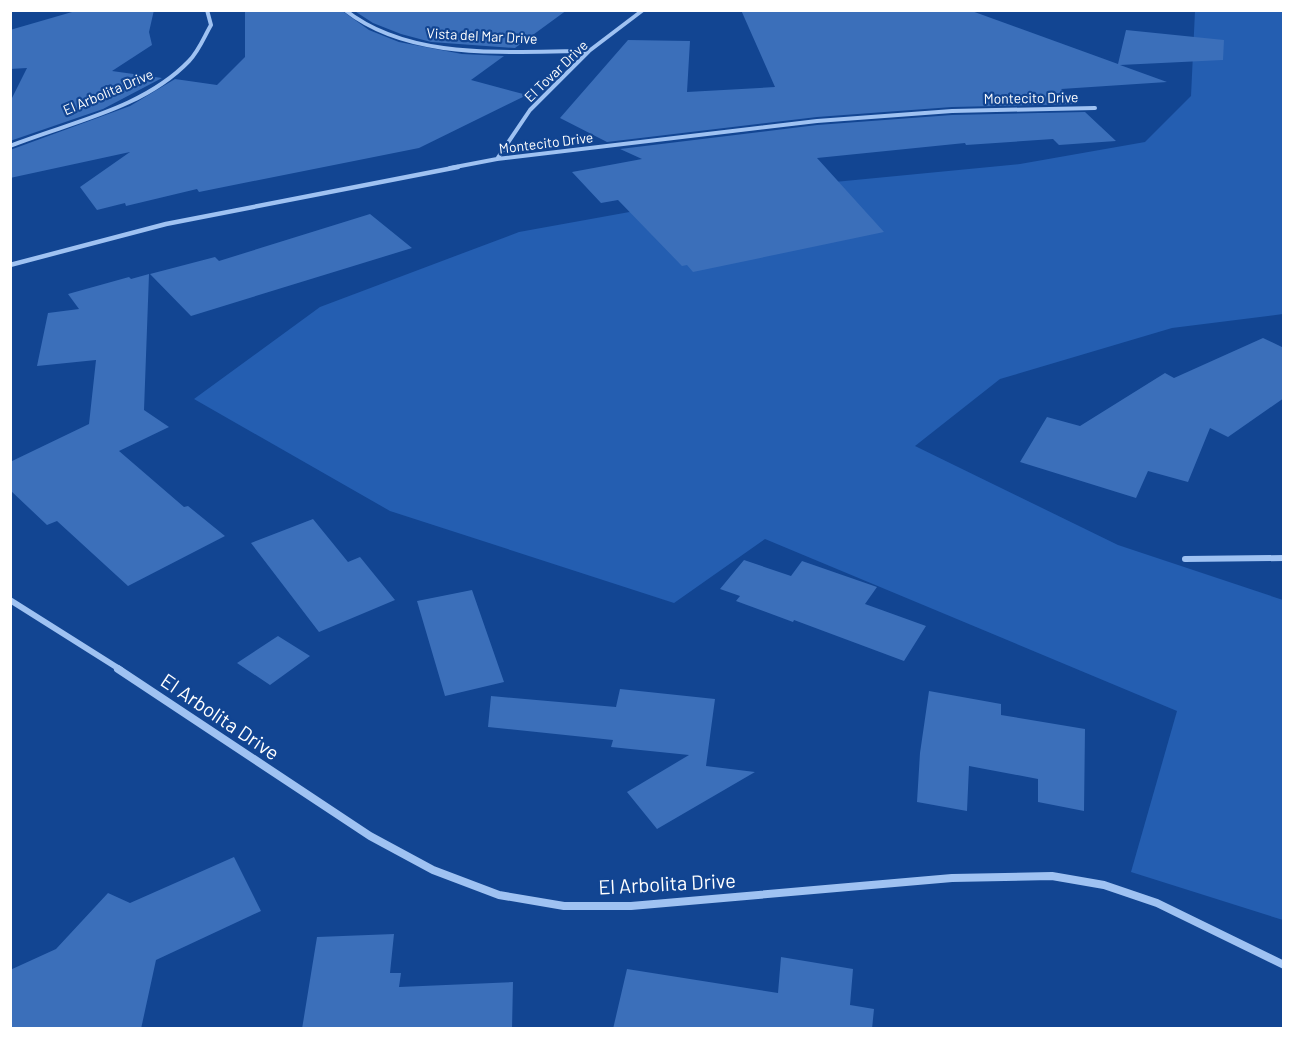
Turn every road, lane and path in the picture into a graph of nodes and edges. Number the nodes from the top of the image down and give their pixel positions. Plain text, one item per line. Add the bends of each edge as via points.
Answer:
1 (207, 10) edge
2 (345, 10) edge
3 (643, 10) edge
4 (589, 51) junction
5 (1095, 108) dead end
6 (10, 146) edge
7 (497, 159) junction
8 (10, 265) edge
9 (1284, 558) edge
10 (1185, 559) dead end
11 (10, 600) edge
12 (1284, 965) edge

1 - 6 street, El Arbolita Drive via 211,26 191,59 161,85
2 - 4 street, Vista del Mar Drive via 366,27 397,39 436,47
3 - 4 street, El Tovar Drive
4 - 7 street, El Tovar Drive via 530,110
5 - 7 street, Montecito Drive via 952,111 817,121
7 - 8 street, Montecito Drive via 166,224
9 - 10 street
11 - 12 street, El Arbolita Drive via 84,645 310,798 451,879 501,895 559,905 643,906 1022,874 1075,879 1140,896

